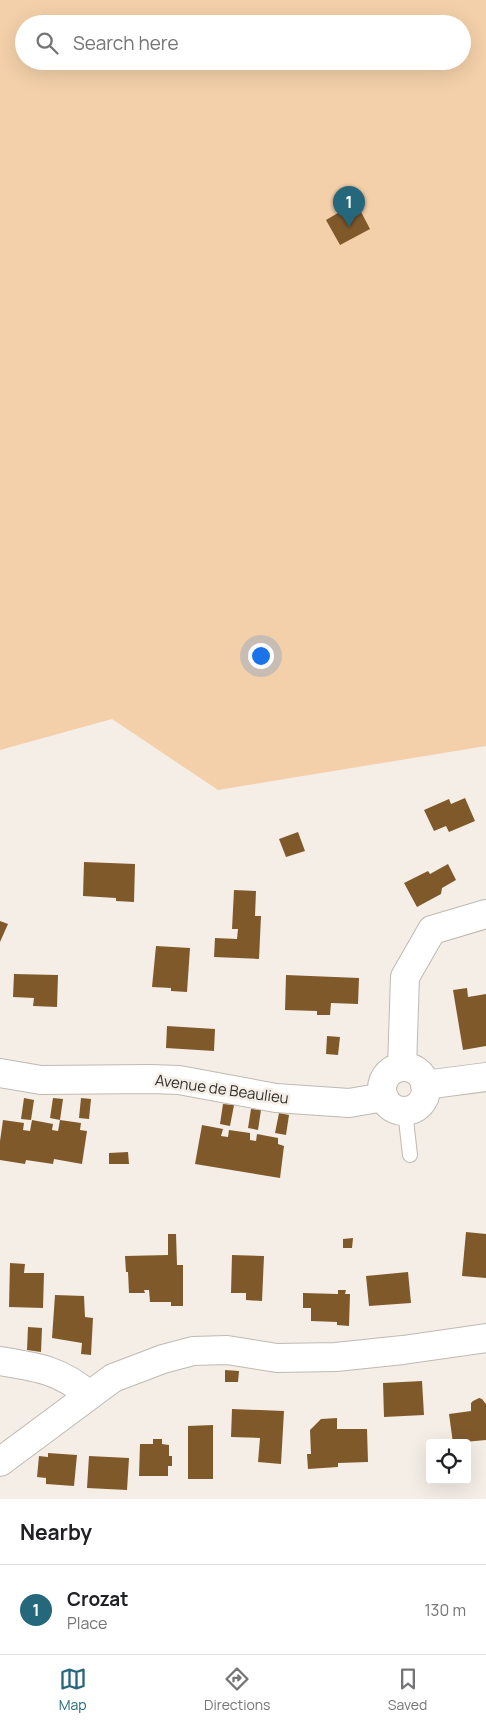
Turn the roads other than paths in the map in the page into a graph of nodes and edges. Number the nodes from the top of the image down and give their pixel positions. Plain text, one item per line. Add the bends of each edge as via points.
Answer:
1 (486, 914) edge
2 (402, 1067) junction
3 (0, 1073) edge
4 (486, 1077) edge
5 (425, 1085) junction
6 (394, 1104) junction
7 (410, 1155) dead end
8 (486, 1338) edge
9 (0, 1361) edge
10 (89, 1395) junction
11 (0, 1462) edge

1 - 2 street via 432,930 405,977
2 - 5 street via 419,1073
2 - 6 street via 383,1081 382,1090
3 - 6 street, Avenue de Beaulieu via 41,1080 179,1080 276,1098
4 - 5 street
5 - 6 street via 419,1105 412,1109
6 - 7 lane
8 - 10 street via 336,1357 277,1358 227,1350 193,1351 113,1378
9 - 10 street via 57,1373 75,1382
10 - 11 street

